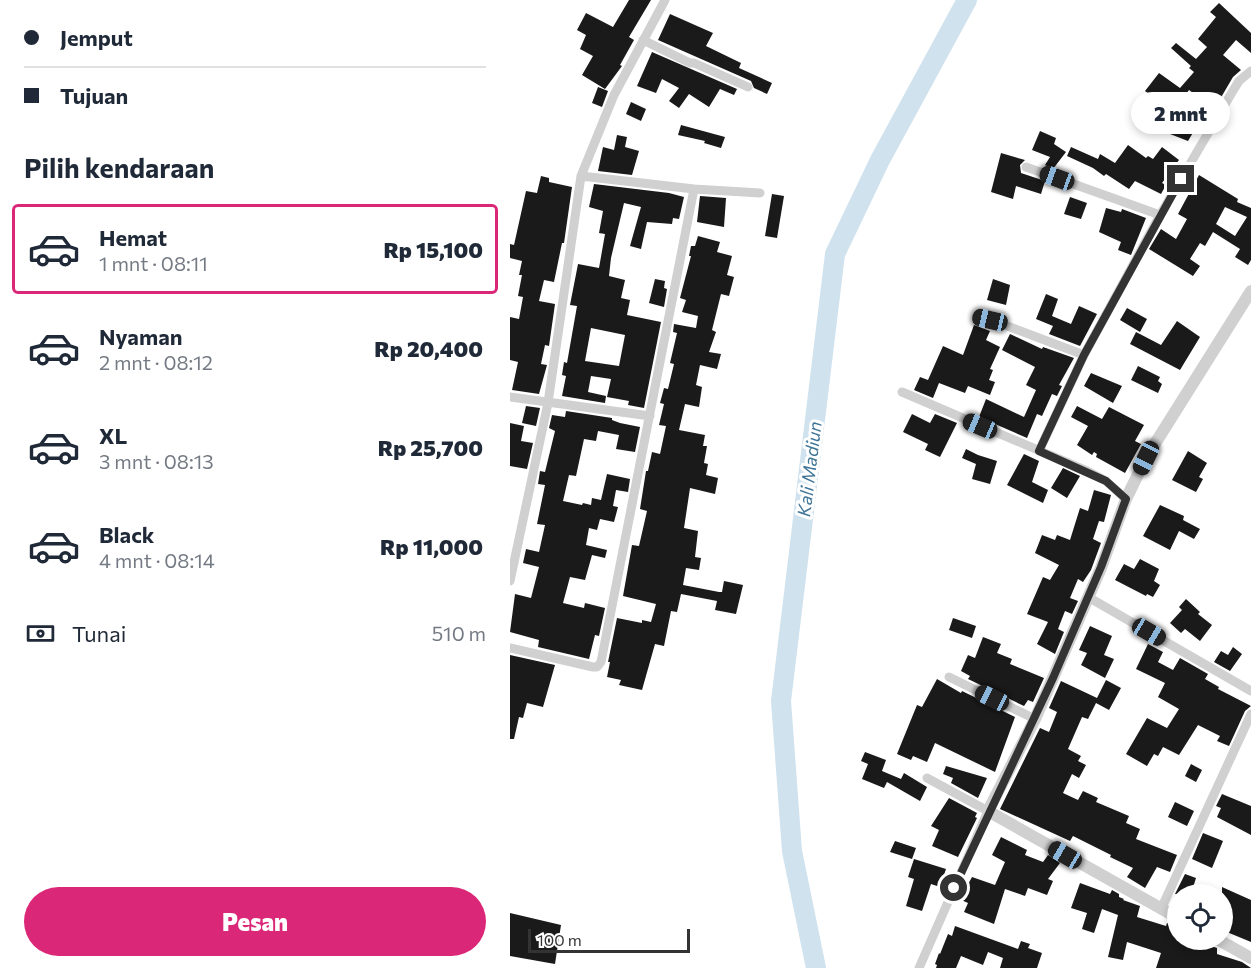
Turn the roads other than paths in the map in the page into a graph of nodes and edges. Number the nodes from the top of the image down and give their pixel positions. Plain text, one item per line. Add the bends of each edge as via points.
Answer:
1 (664, 0) edge
2 (643, 40) junction
3 (1251, 71) edge
4 (748, 87) dead end
5 (1026, 167) dead end
6 (581, 176) junction
7 (694, 189) junction
8 (760, 193) dead end
9 (1160, 215) junction
10 (1251, 291) edge
11 (977, 317) dead end
12 (1084, 355) junction
13 (902, 392) dead end
14 (510, 397) edge
15 (548, 403) junction
16 (650, 416) junction
17 (1039, 451) junction
18 (1126, 499) junction
19 (510, 581) edge
20 (1088, 597) junction
21 (510, 648) edge
22 (949, 677) dead end
23 (1251, 691) edge
24 (1251, 714) edge
25 (1035, 718) junction
26 (927, 778) dead end
27 (988, 811) junction
28 (1161, 909) junction
29 (1167, 912) edge
30 (1233, 948) edge
31 (1251, 958) edge
32 (918, 968) edge

1 - 2 street
2 - 4 street
2 - 6 street via 614,95
3 - 9 street via 1239,81
5 - 9 street
6 - 7 street
6 - 15 street
7 - 8 street
7 - 16 street
9 - 12 street
10 - 18 street via 1146,458
11 - 12 street
12 - 17 street
13 - 17 street
14 - 15 street
15 - 16 street
15 - 19 street
16 - 21 street via 598,666
17 - 18 street via 1106,481
18 - 20 street
20 - 23 street
20 - 25 street
22 - 25 street
24 - 28 street
25 - 27 street
26 - 27 street
27 - 28 street
27 - 32 street
28 - 29 street
30 - 31 street

